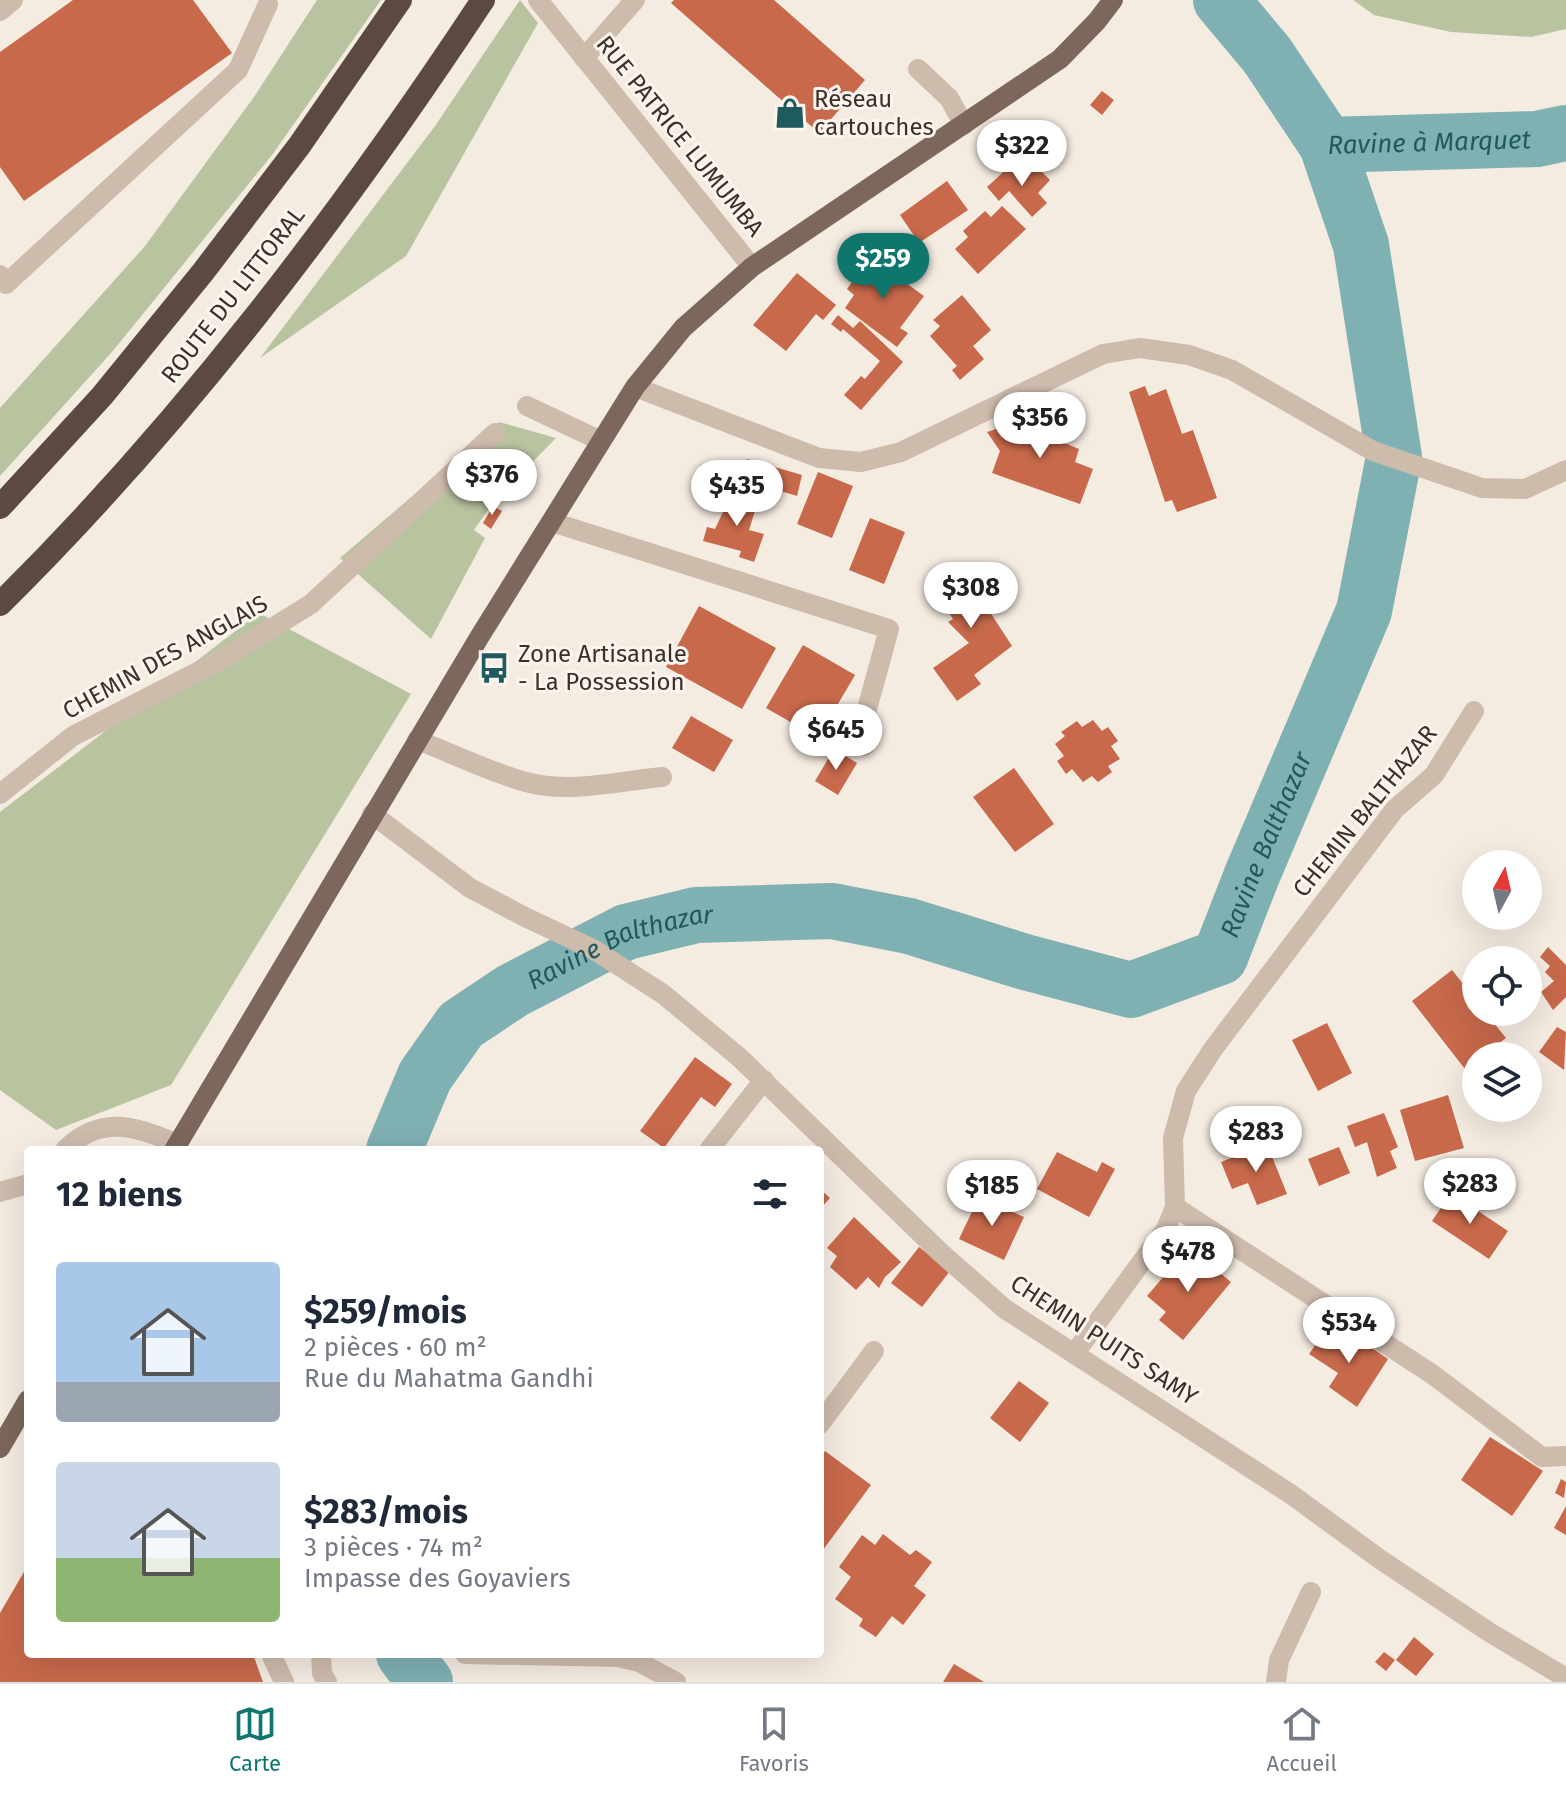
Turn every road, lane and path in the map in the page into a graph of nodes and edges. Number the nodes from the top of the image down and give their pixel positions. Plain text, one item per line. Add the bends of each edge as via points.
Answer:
1 (13, 0) edge
2 (400, 0) edge
3 (483, 0) edge
4 (538, 0) edge
5 (635, 0) edge
6 (1113, 0) edge
7 (268, 1) edge
8 (0, 11) edge
9 (584, 58) junction
10 (918, 69) dead end
11 (964, 125) junction
12 (752, 267) junction
13 (0, 275) edge
14 (635, 387) junction
15 (527, 406) dead end
16 (495, 433) dead end
17 (601, 441) junction
18 (1566, 470) edge
19 (0, 507) edge
20 (552, 522) junction
21 (0, 604) edge
22 (1474, 711) dead end
23 (417, 740) junction
24 (864, 746) dead end
25 (662, 777) dead end
26 (0, 794) edge
27 (372, 814) junction
28 (764, 1080) junction
29 (69, 1146) edge
30 (173, 1146) edge
31 (176, 1146) edge
32 (712, 1146) edge
33 (24, 1185) edge
34 (0, 1192) edge
35 (1175, 1207) junction
36 (874, 1351) dead end
37 (1074, 1354) junction
38 (24, 1407) edge
39 (824, 1419) edge
40 (0, 1448) edge
41 (1566, 1456) edge
42 (1311, 1592) dead end
43 (273, 1658) edge
44 (320, 1658) edge
45 (642, 1658) edge
46 (1566, 1678) edge
47 (284, 1682) edge
48 (327, 1682) edge
49 (676, 1682) edge
50 (1276, 1682) edge

1 - 8 street
2 - 19 highway, ROUTE DU LITTORAL via 203,272 102,396
3 - 21 highway, ROUTE DU LITTORAL via 409,111 239,337 150,445
4 - 9 street, RUE PATRICE LUMUMBA
5 - 9 street
6 - 11 main road via 1060,59
7 - 13 street via 238,70 6,284
9 - 12 street, RUE PATRICE LUMUMBA
10 - 11 street via 949,98
11 - 12 main road
12 - 14 main road via 683,328
14 - 17 main road
14 - 18 street via 819,458 861,462 901,452 1103,354 1140,348 1189,355 1232,370 1373,451 1482,488 1525,489
15 - 17 street
16 - 26 street, CHEMIN DES ANGLAIS via 311,604 219,661 73,736
17 - 20 main road
20 - 23 main road
20 - 24 street via 889,629 864,720
22 - 35 street, CHEMIN BALTHAZAR via 1434,775 1395,809 1186,1091 1173,1138
23 - 25 street via 527,782 552,786
23 - 27 main road
27 - 28 street, CHEMIN PUITS SAMY via 470,888 631,971
27 - 31 main road
28 - 32 street
28 - 37 street, CHEMIN PUITS SAMY via 1005,1309
29 - 30 street via 100,1128 124,1126 143,1129
33 - 34 street
35 - 37 street, CHEMIN BALTHAZAR via 1166,1229
35 - 41 street via 1432,1374 1542,1457
36 - 39 street
37 - 46 street, CHEMIN PUITS SAMY
38 - 40 main road
42 - 50 street via 1279,1660
43 - 47 street
44 - 48 street
45 - 49 street

